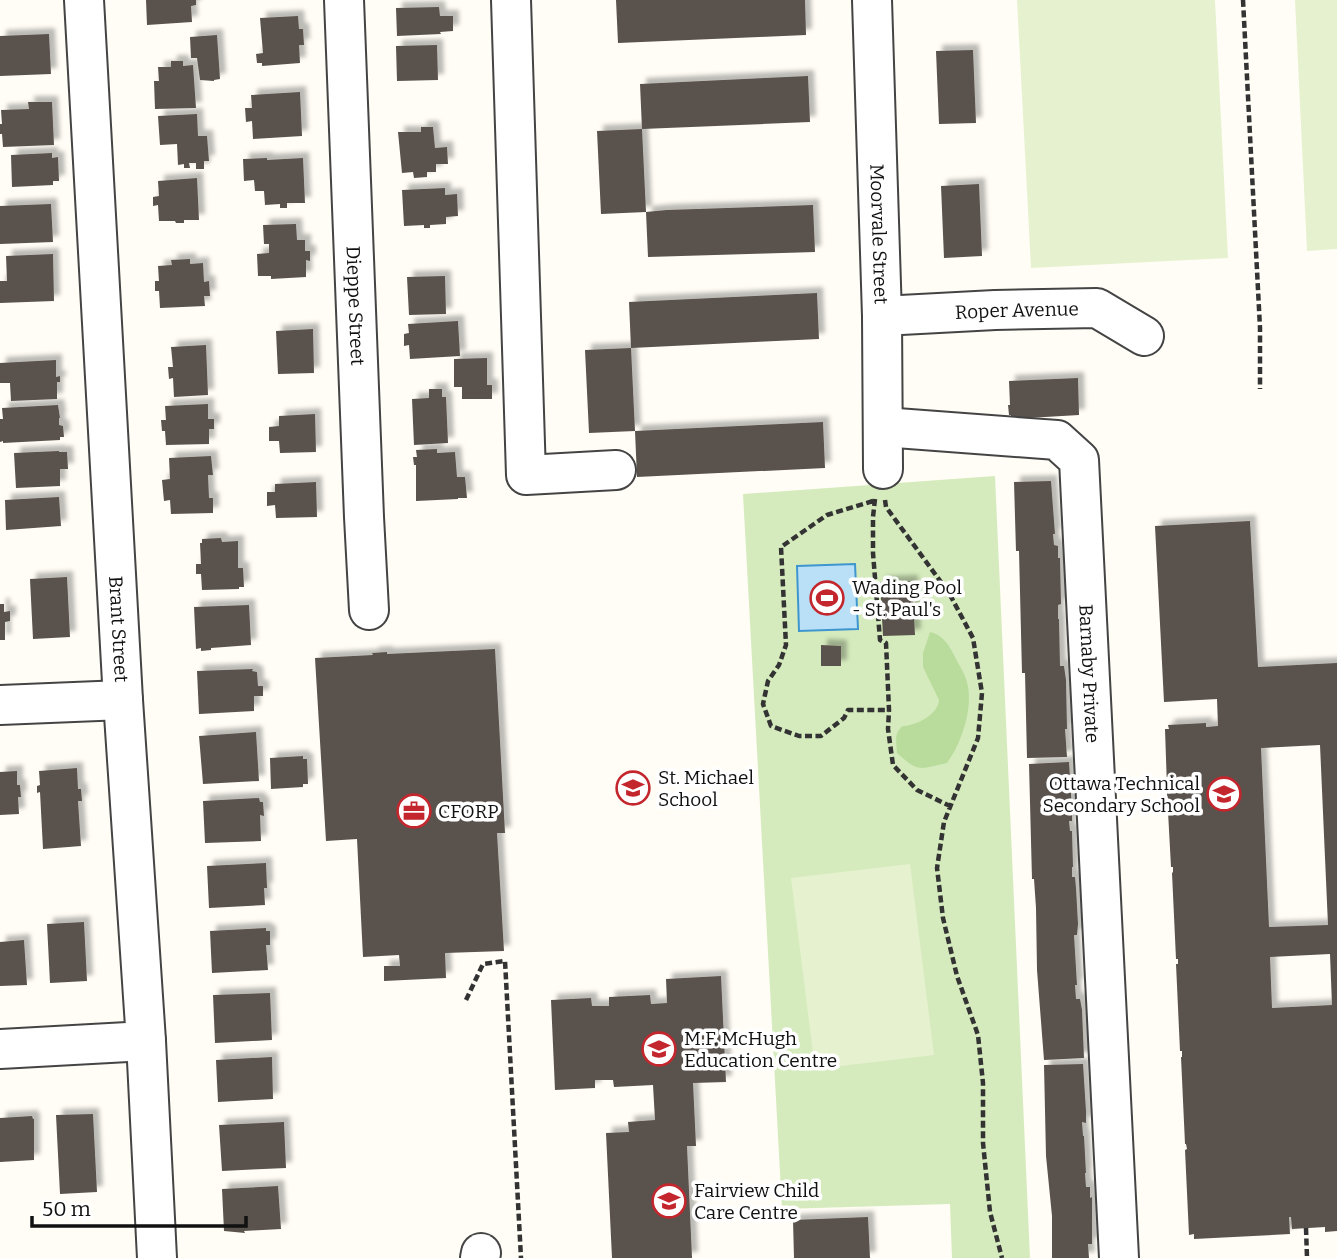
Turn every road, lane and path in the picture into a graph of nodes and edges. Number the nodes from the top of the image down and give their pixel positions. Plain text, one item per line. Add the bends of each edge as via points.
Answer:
1 (84, 0) edge
2 (344, 0) edge
3 (511, 0) edge
4 (872, 0) edge
5 (1243, 0) edge
6 (882, 316) junction
7 (1144, 335) dead end
8 (1260, 389) dead end
9 (883, 428) junction
10 (616, 470) dead end
11 (880, 486) junction
12 (369, 610) dead end
13 (123, 700) junction
14 (0, 705) edge
15 (889, 710) junction
16 (950, 806) junction
17 (466, 1000) dead end
18 (146, 1041) junction
19 (0, 1049) edge
20 (1306, 1228) dead end
21 (157, 1258) edge
22 (521, 1258) edge
23 (1002, 1258) edge
24 (1119, 1258) edge
25 (1307, 1258) edge

1 - 13 street, Brant Street
2 - 12 street, Dieppe Street
3 - 10 street via 526,475
4 - 6 street, Moorvale Street
5 - 8 path
6 - 7 street, Roper Avenue via 1097,308
6 - 9 street, Moorvale Street
9 - 11 street, Moorvale Street
9 - 24 street, Barnaby Private via 1057,440 1079,460
11 - 15 path via 875,580 880,640 886,643
11 - 15 path via 780,547 786,645 768,681 763,704 771,726 799,736 821,736 848,710
11 - 16 path via 886,507 949,593 973,638 982,693 978,738
13 - 14 street
13 - 18 street, Brant Street
15 - 16 path via 893,765 917,790
16 - 23 path via 937,868 957,976 978,1035 990,1212
17 - 22 path via 483,964 505,961
18 - 19 street
18 - 21 street, Brant Street
20 - 25 path

